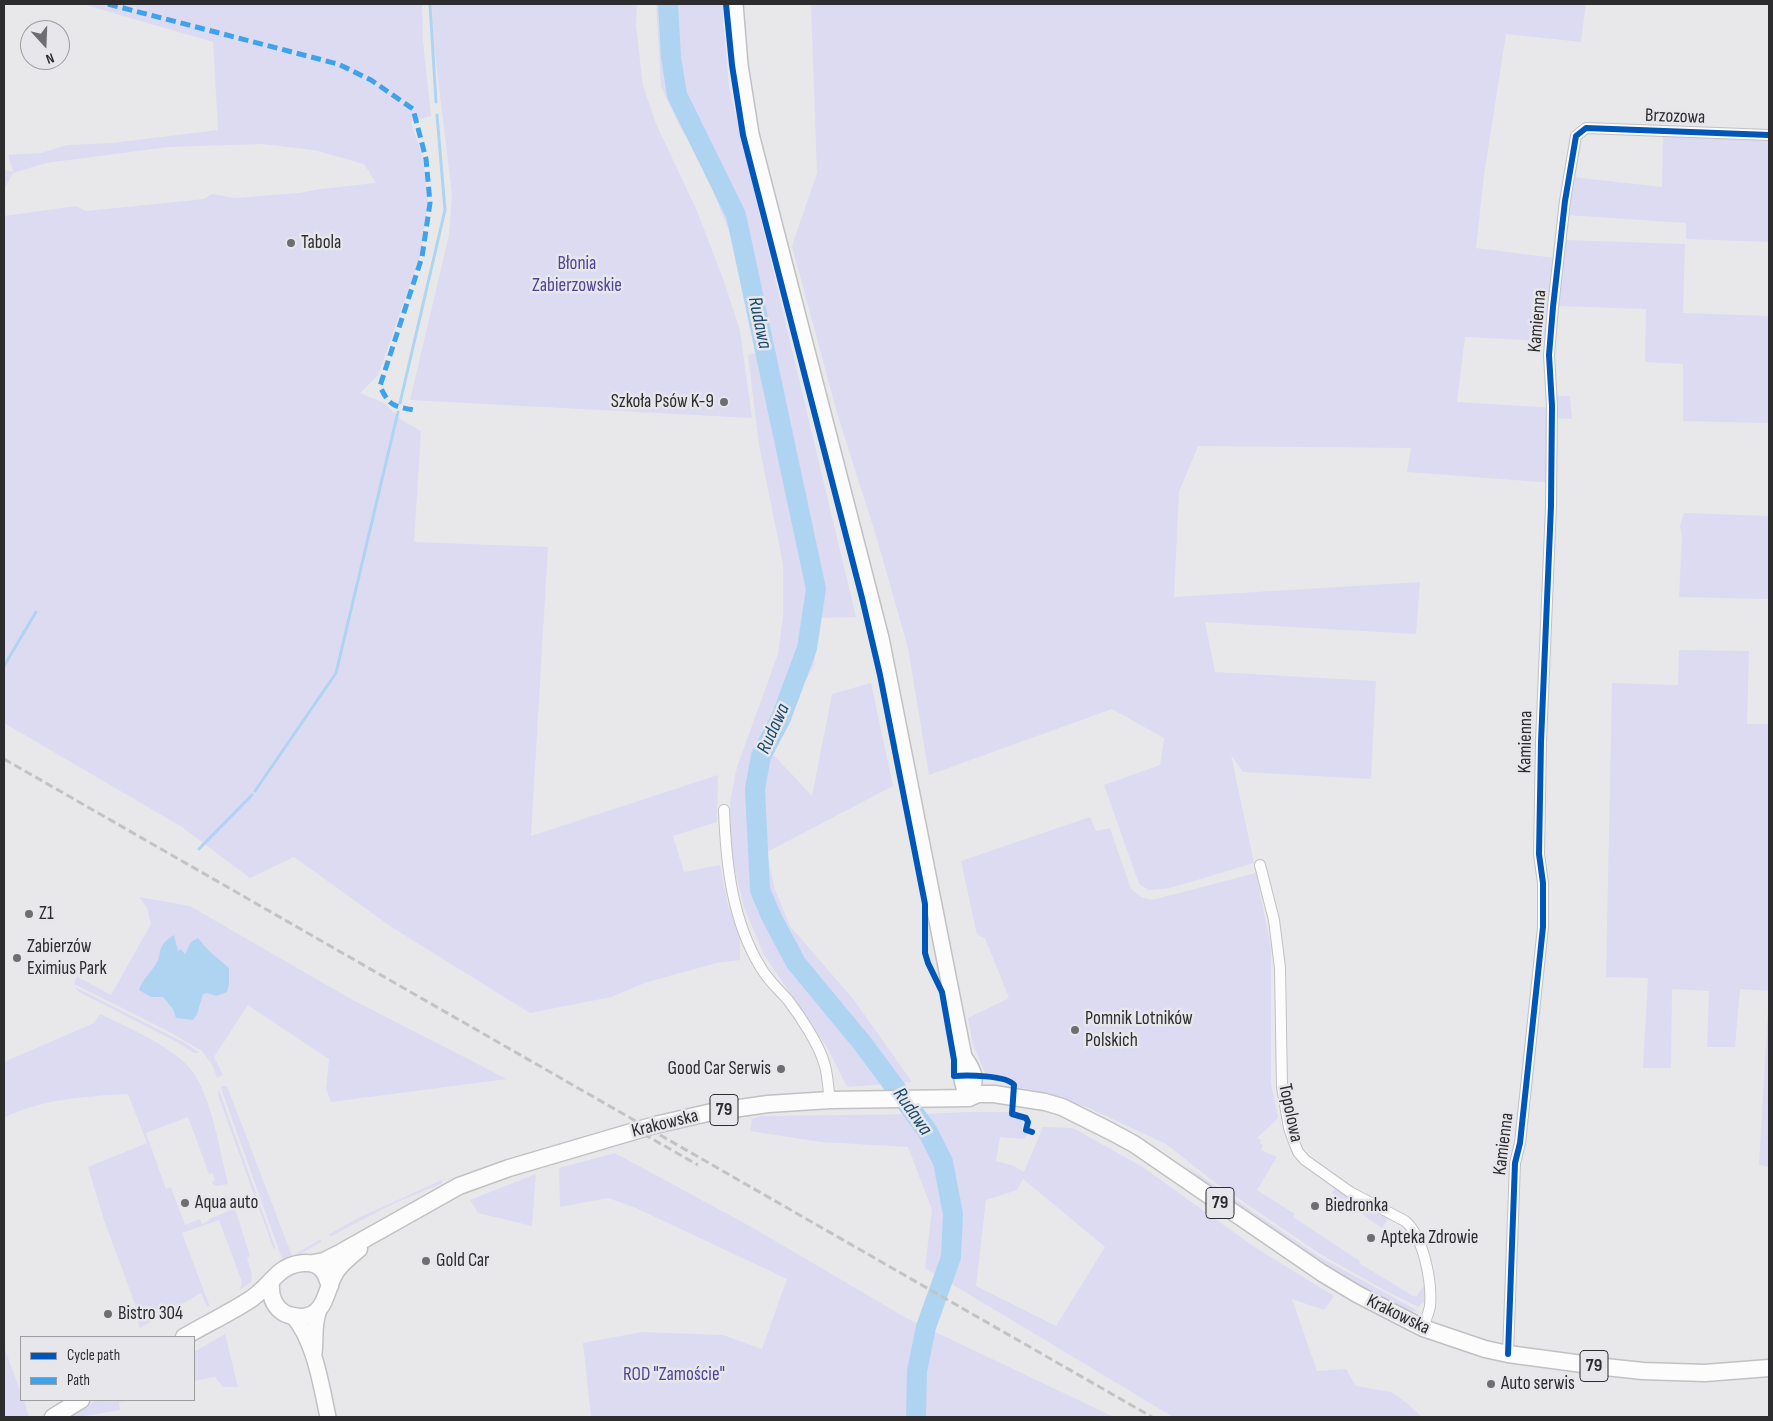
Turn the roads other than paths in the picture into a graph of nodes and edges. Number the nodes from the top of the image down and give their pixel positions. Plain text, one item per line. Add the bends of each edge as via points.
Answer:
1 (735, 4) edge
2 (1580, 131) joint
3 (1769, 135) edge
4 (724, 810) dead end
5 (1260, 865) dead end
6 (969, 1098) junction
7 (830, 1100) junction
8 (380, 1231) junction
9 (313, 1263) junction
10 (273, 1281) junction
11 (330, 1286) junction
12 (319, 1310) junction
13 (225, 1314) junction
14 (288, 1314) junction
15 (1423, 1328) junction
16 (186, 1336) edge
17 (314, 1354) junction
18 (1508, 1354) junction
19 (1769, 1364) edge
20 (1769, 1368) edge
21 (80, 1401) edge
22 (53, 1417) edge
23 (328, 1417) edge

1 - 6 main road via 751,134 882,643 964,1057 974,1075 975,1084
2 - 3 street, Brzozowa via 1586,128
2 - 18 street, Kamienna via 1576,136 1565,201 1549,354 1551,506 1540,751 1543,927 1520,1143 1515,1163
4 - 7 street via 733,898 746,936 761,969 789,1002 820,1053
5 - 15 street, Topolowa via 1278,948 1282,1087 1289,1128 1298,1152 1306,1160 1350,1192 1412,1228 1418,1238 1430,1289 1430,1306
6 - 7 main road, Krakowska / 79
6 - 15 main road, Krakowska / 79 via 980,1104 1076,1115 1110,1130 1322,1272 1365,1299
7 - 8 main road, Krakowska / 79 via 761,1104 679,1119 550,1156 459,1186
8 - 9 main road, Krakowska via 324,1261
8 - 11 main road, Krakowska via 338,1270
9 - 10 main road via 289,1266
9 - 11 main road via 325,1272
10 - 13 main road
10 - 14 main road via 270,1291 274,1302
11 - 12 main road
12 - 14 main road via 307,1316
12 - 17 main road via 315,1319
13 - 14 main road via 264,1307
13 - 16 main road
14 - 17 main road via 299,1323
15 - 18 main road, Krakowska / 79
17 - 23 main road
18 - 20 main road, Krakowska / 79 via 1643,1371 1705,1373
19 - 20 street
21 - 22 main road

